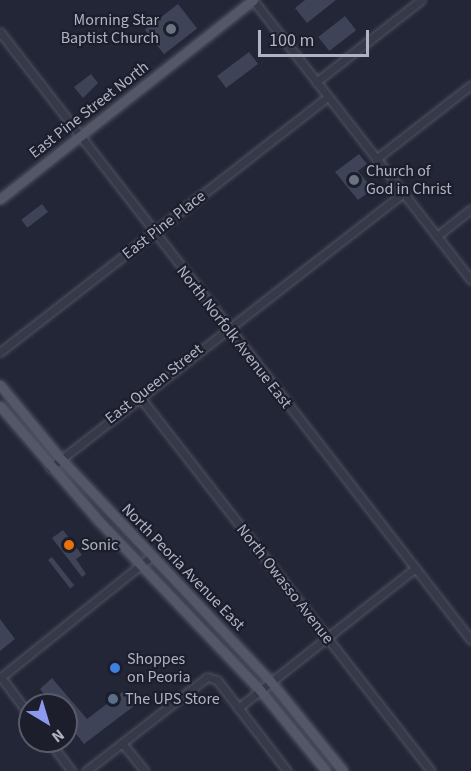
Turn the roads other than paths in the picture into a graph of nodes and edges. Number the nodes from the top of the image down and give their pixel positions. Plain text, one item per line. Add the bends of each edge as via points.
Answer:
1 (253, 0) edge
2 (421, 0) edge
3 (0, 32) edge
4 (316, 82) junction
5 (471, 85) edge
6 (328, 97) junction
7 (79, 136) junction
8 (376, 159) junction
9 (403, 193) junction
10 (0, 199) edge
11 (471, 209) edge
12 (153, 234) junction
13 (437, 236) junction
14 (471, 280) edge
15 (227, 327) junction
16 (0, 352) edge
17 (0, 385) edge
18 (139, 396) junction
19 (0, 406) edge
20 (60, 458) junction
21 (50, 468) junction
22 (152, 555) junction
23 (141, 564) junction
24 (415, 568) junction
25 (327, 638) junction
26 (471, 640) edge
27 (0, 677) edge
28 (271, 682) junction
29 (260, 690) junction
30 (18, 700) edge
31 (238, 708) junction
32 (122, 743) junction
33 (58, 753) edge
34 (72, 771) edge
35 (86, 771) edge
36 (145, 771) edge
37 (287, 771) edge
38 (326, 771) edge
39 (343, 771) edge
40 (431, 771) edge

1 - 4 street
1 - 7 main road, East Pine Street North
2 - 4 street
3 - 7 street, North Norfolk Avenue East
4 - 6 street
5 - 8 street
6 - 8 street
6 - 12 street, East Pine Place
7 - 10 main road, East Pine Street North
7 - 12 street, North Norfolk Avenue East
8 - 9 street
9 - 13 street
9 - 15 street, East Queen Street
11 - 13 street
12 - 15 street, North Norfolk Avenue East
12 - 16 street, East Pine Place
13 - 14 street
15 - 18 street, East Queen Street
15 - 24 street, North Norfolk Avenue East
17 - 20 main road, North Peoria Avenue East
18 - 20 street, East Queen Street
18 - 25 street, North Owasso Avenue
19 - 21 main road, North Peoria Avenue East
20 - 21 street, East Queen Street
20 - 22 main road, North Peoria Avenue East
21 - 23 main road, North Peoria Avenue East
22 - 23 street
22 - 28 main road, North Peoria Avenue East
23 - 27 street
23 - 29 main road, North Peoria Avenue East
24 - 25 street
24 - 26 street, North Norfolk Avenue East
25 - 28 street
25 - 40 street, North Owasso Avenue
27 - 30 street
28 - 29 street
28 - 39 main road, North Peoria Avenue East
29 - 31 street
29 - 38 main road, North Peoria Avenue East
31 - 32 street via 213,678 202,680
31 - 37 street
32 - 35 street
32 - 36 street
33 - 34 street

